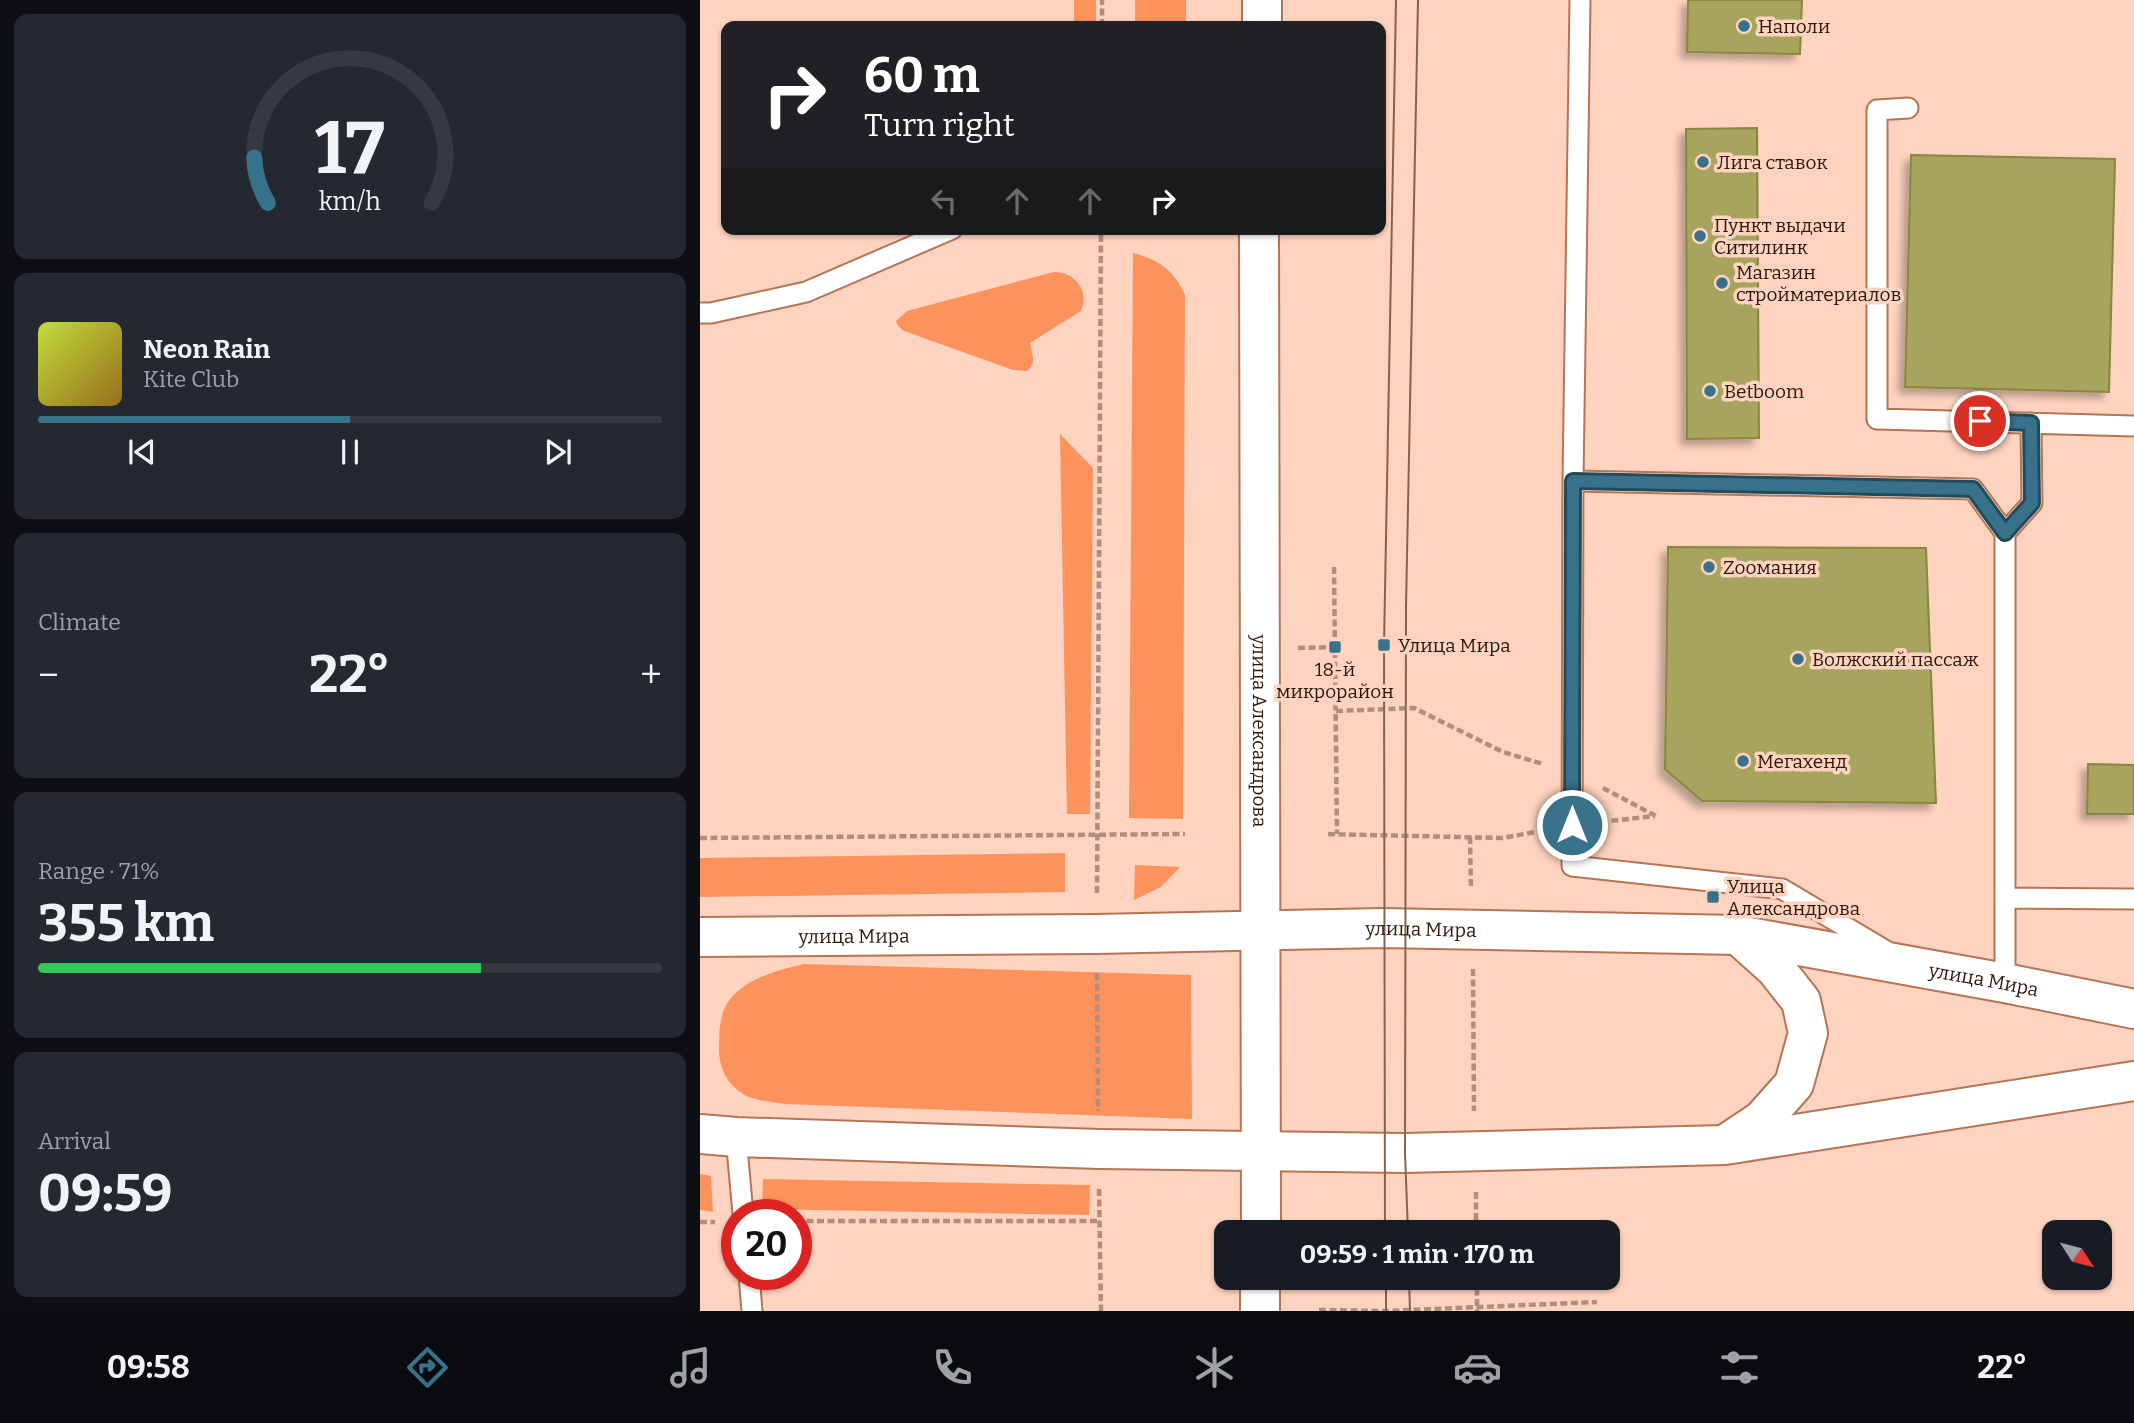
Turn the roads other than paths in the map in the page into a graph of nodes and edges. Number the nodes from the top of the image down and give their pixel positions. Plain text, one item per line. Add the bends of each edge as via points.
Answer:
1 (1262, 0) edge
2 (1580, 0) edge
3 (1262, 21) edge
4 (1908, 108) dead end
5 (938, 235) edge
6 (1259, 235) edge
7 (700, 313) edge
8 (2031, 423) junction
9 (2134, 425) edge
10 (1573, 481) junction
11 (2005, 533) junction
12 (2005, 898) junction
13 (2134, 899) edge
14 (1260, 930) junction
15 (1738, 935) junction
16 (705, 942) edge
17 (1911, 966) junction
18 (2005, 983) junction
19 (2134, 1009) edge
20 (2134, 1081) edge
21 (711, 1132) edge
22 (1725, 1145) junction
23 (1261, 1150) junction
24 (737, 1199) edge
25 (1261, 1220) edge
26 (750, 1290) edge
27 (1260, 1290) edge
28 (752, 1311) edge
29 (1260, 1311) edge

1 - 3 street
2 - 10 lane
4 - 8 lane via 1877,110 1877,419
5 - 7 lane via 806,292
6 - 14 street, улица Александрова
8 - 9 lane
8 - 11 lane via 2032,503
10 - 11 lane via 1973,489
10 - 17 lane via 1572,866 1782,888
11 - 12 lane
12 - 13 lane
12 - 18 lane
14 - 15 street, улица Мира
14 - 16 street, улица Мира
14 - 23 street, улица Александрова
15 - 17 street, улица Мира
15 - 22 street via 1775,968 1801,1001 1808,1033 1794,1084 1762,1119
17 - 18 street, улица Мира
18 - 19 street, улица Мира
20 - 22 street
21 - 23 street via 1100,1149
21 - 24 lane
22 - 23 street via 1405,1153
23 - 25 street, улица Александрова
26 - 28 lane
27 - 29 street

